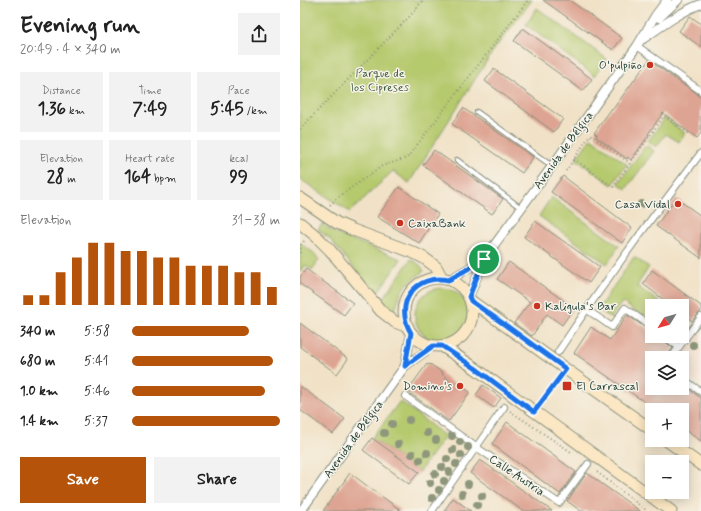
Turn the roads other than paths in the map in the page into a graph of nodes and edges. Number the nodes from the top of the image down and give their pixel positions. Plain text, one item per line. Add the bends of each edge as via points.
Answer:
1 (667, 0) edge
2 (678, 0) edge
3 (701, 4) edge
4 (639, 43) junction
5 (701, 91) edge
6 (477, 112) dead end
7 (701, 153) edge
8 (457, 160) dead end
9 (552, 166) junction
10 (300, 198) edge
11 (521, 208) junction
12 (300, 224) edge
13 (484, 259) junction
14 (446, 279) junction
15 (470, 299) junction
16 (586, 309) junction
17 (701, 317) edge
18 (645, 322) edge
19 (410, 330) junction
20 (674, 343) edge
21 (438, 346) junction
22 (679, 347) junction
23 (676, 351) edge
24 (558, 352) dead end
25 (405, 366) junction
26 (689, 383) edge
27 (701, 392) edge
28 (404, 396) dead end
29 (504, 407) road end
30 (645, 425) edge
31 (476, 447) junction
32 (676, 447) edge
33 (588, 464) road end
34 (701, 465) edge
35 (301, 511) edge
36 (432, 511) edge
37 (671, 511) edge

1 - 4 street, Avenida de Bélgica
2 - 4 street, Avenida de Bélgica via 660,16
3 - 4 street, Avenida de Bélgica via 681,14
4 - 5 street
4 - 9 street, Avenida de Bélgica
6 - 9 lane
7 - 16 street
8 - 11 lane
9 - 11 street, Avenida de Bélgica
10 - 14 main road via 337,223 424,258
11 - 13 street, Avenida de Bélgica
12 - 19 main road via 330,250 382,311
13 - 14 street
13 - 15 street
14 - 15 main road via 460,286
14 - 19 main road via 427,280 414,288 405,307 405,317
15 - 21 main road via 472,311 467,331 452,344
15 - 30 main road
16 - 18 street via 612,327 625,308
16 - 24 street
17 - 22 street
19 - 21 main road via 421,342
19 - 25 street
20 - 22 street
21 - 25 street
21 - 37 main road via 475,368
22 - 23 street
25 - 35 street, Avenida de Bélgica
26 - 27 street
28 - 31 street, Calle Austria
29 - 31 street
31 - 33 street, Calle Austria via 558,503
31 - 36 street
32 - 34 main road

